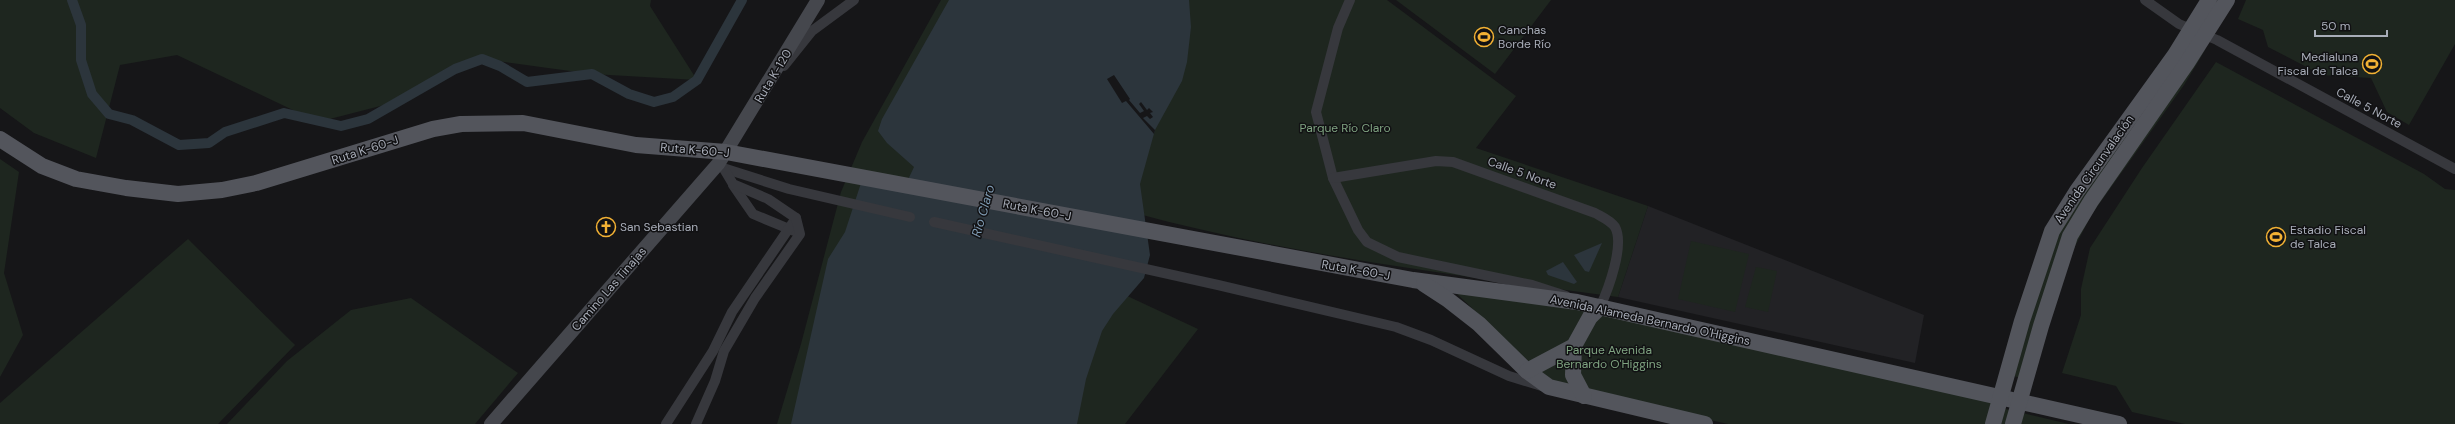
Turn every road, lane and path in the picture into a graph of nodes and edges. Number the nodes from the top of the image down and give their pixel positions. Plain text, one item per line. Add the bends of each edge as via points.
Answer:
1 (818, 0) edge
2 (854, 0) edge
3 (1350, 0) edge
4 (2146, 0) edge
5 (2209, 0) edge
6 (2227, 0) edge
7 (2198, 32) junction
8 (765, 90) junction
9 (0, 139) edge
10 (723, 162) junction
11 (2455, 169) edge
12 (1333, 178) junction
13 (733, 184) junction
14 (910, 217) dead end
15 (796, 218) junction
16 (934, 222) dead end
17 (789, 229) junction
18 (800, 234) junction
19 (1407, 279) junction
20 (1577, 302) junction
21 (1600, 307) junction
22 (1574, 346) junction
23 (1527, 372) junction
24 (1509, 376) junction
25 (1549, 387) junction
26 (1584, 396) junction
27 (2000, 398) junction
28 (2020, 402) junction
29 (491, 424) edge
30 (666, 424) edge
31 (696, 424) edge
32 (1705, 424) edge
33 (1993, 424) edge
34 (2013, 424) edge
35 (2119, 424) edge

1 - 8 street, Ruta K-120
2 - 8 street via 812,31
3 - 12 street via 1338,28 1316,112
4 - 7 street, Calle 5 Norte via 2160,12
5 - 7 main road, Avenida Circunvalación
6 - 7 main road, Avenida Circunvalación
7 - 11 street, Calle 5 Norte
7 - 27 main road, Avenida Circunvalación via 2077,191 2052,231
7 - 28 main road, Avenida Circunvalación via 2070,236
8 - 10 street, Ruta K-120
9 - 10 main road, Ruta K-60-J via 42,166 76,179 178,194 222,190 256,183 388,141 461,124 523,123
10 - 13 street
10 - 14 street via 743,174 789,189
10 - 19 main road, Ruta K-60-J via 750,157
10 - 29 street, Camino Las Tinajas
12 - 20 street via 1358,230 1367,242 1377,249 1398,257 1548,289
12 - 21 street, Calle 5 Norte via 1436,161 1453,162 1595,213 1609,221 1615,228 1618,239 1618,250
13 - 15 street via 768,199
13 - 17 street via 753,214
15 - 17 street
15 - 18 street
16 - 24 street via 1396,327
17 - 18 street
17 - 30 street via 732,312 713,351
18 - 31 street via 756,298 724,351 715,381
19 - 20 main road, Avenida Alameda Bernardo O'Higgins
19 - 23 main road via 1424,284 1447,298 1479,324
20 - 21 main road, Avenida Alameda Bernardo O'Higgins
21 - 22 main road via 1586,322
21 - 27 main road, Avenida Alameda Bernardo O'Higgins
22 - 23 main road
22 - 26 main road via 1573,375
23 - 24 street
23 - 25 main road
24 - 25 street via 1532,385
25 - 26 main road
26 - 32 main road
27 - 28 main road, Avenida Alameda Bernardo O'Higgins
27 - 33 main road, Avenida Circunvalación
28 - 34 main road, Avenida Circunvalación
28 - 35 main road, Avenida Alameda Bernardo O'Higgins

